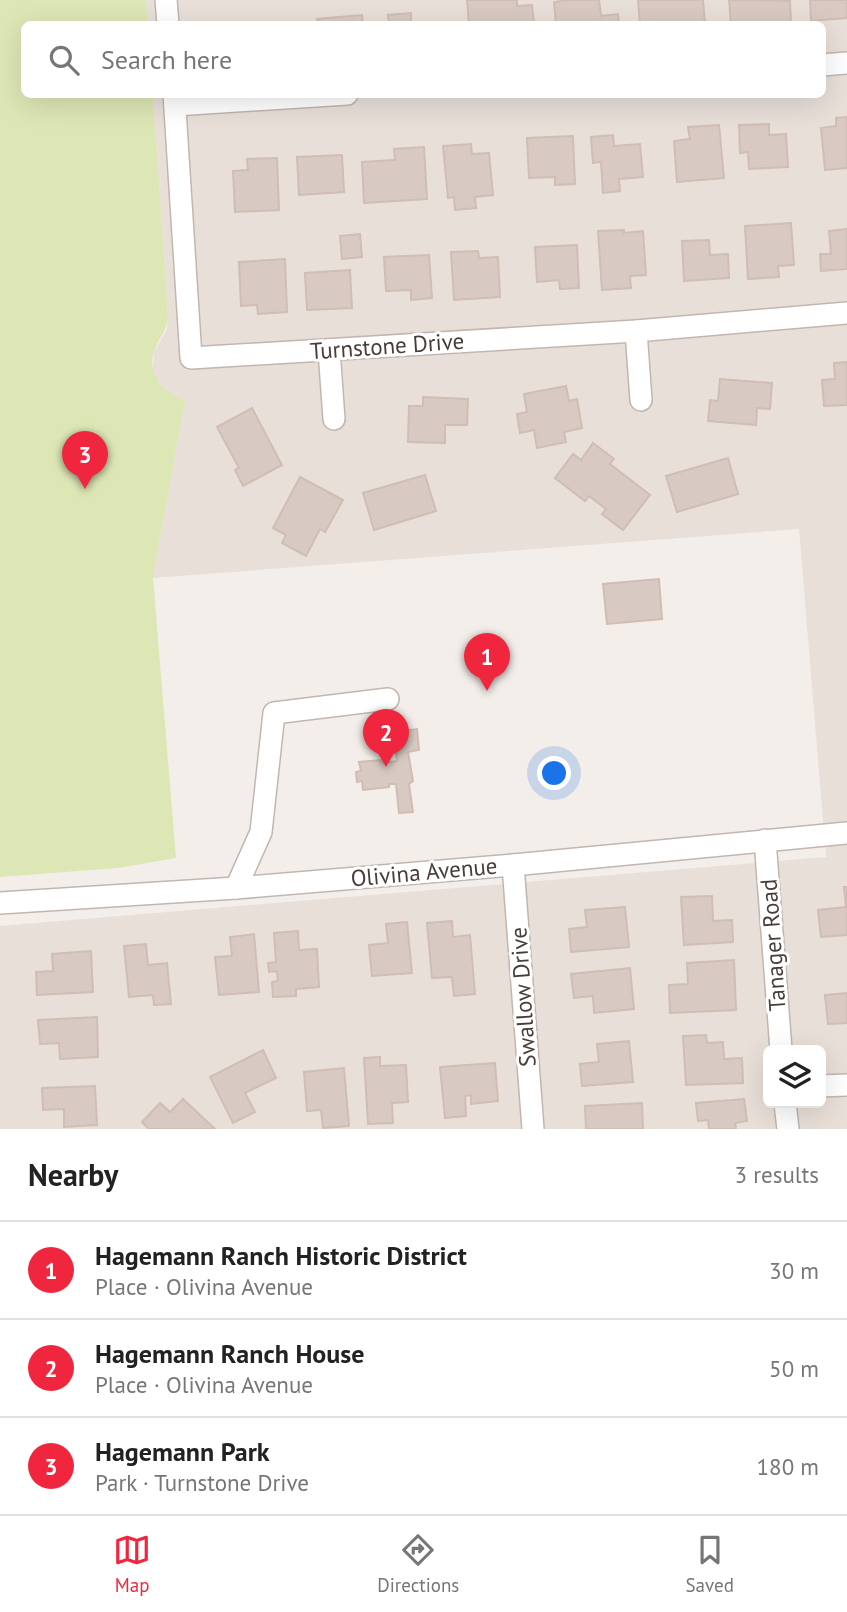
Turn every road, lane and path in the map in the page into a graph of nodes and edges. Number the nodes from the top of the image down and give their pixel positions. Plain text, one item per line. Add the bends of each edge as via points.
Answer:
1 (166, 0) edge
2 (168, 21) edge
3 (847, 63) edge
4 (826, 65) edge
5 (232, 98) edge
6 (175, 100) edge
7 (847, 313) edge
8 (636, 331) junction
9 (329, 350) junction
10 (641, 400) dead end
11 (334, 419) dead end
12 (388, 699) dead end
13 (847, 833) edge
14 (765, 840) junction
15 (513, 865) junction
16 (236, 888) junction
17 (0, 903) edge
18 (781, 1045) edge
19 (847, 1085) edge
20 (826, 1086) edge
21 (786, 1108) edge
22 (533, 1129) edge
23 (788, 1129) edge

1 - 2 street
3 - 4 street
5 - 6 street
6 - 9 street, Turnstone Drive via 191,358
7 - 8 street, Turnstone Drive
8 - 9 street, Turnstone Drive
8 - 10 street
9 - 11 street
12 - 16 street via 274,713 261,832
13 - 14 street, Olivina Avenue
14 - 15 street, Olivina Avenue
14 - 18 street, Tanager Road
15 - 16 street, Olivina Avenue
15 - 22 street, Swallow Drive
16 - 17 street, Olivina Avenue
19 - 20 street
21 - 23 street

